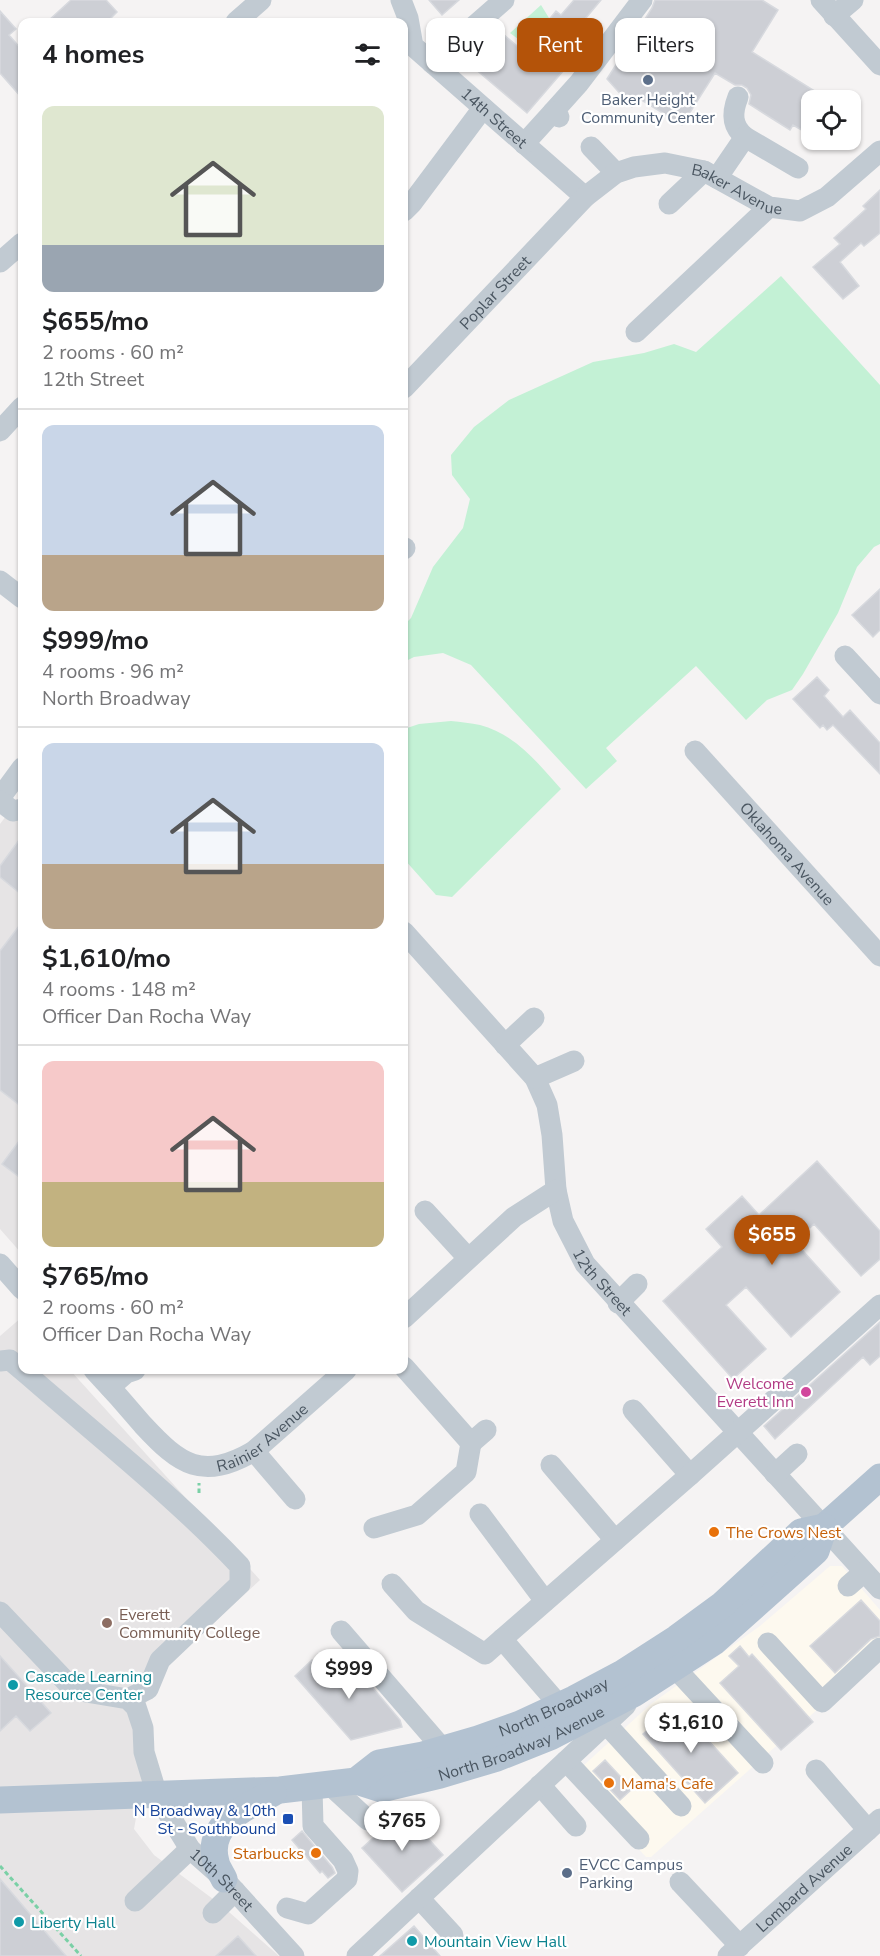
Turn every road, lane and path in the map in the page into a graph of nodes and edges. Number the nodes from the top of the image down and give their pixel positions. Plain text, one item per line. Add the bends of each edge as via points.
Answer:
1 (261, 0) edge
2 (400, 0) edge
3 (504, 0) edge
4 (642, 0) edge
5 (820, 0) edge
6 (853, 0) edge
7 (834, 16) junction
8 (241, 18) edge
9 (483, 18) edge
10 (408, 45) edge
11 (426, 58) edge
12 (880, 64) edge
13 (442, 72) edge
14 (738, 97) dead end
15 (483, 108) junction
16 (745, 137) junction
17 (524, 144) junction
18 (591, 147) dead end
19 (880, 151) edge
20 (798, 168) dead end
21 (616, 173) junction
22 (710, 175) junction
23 (585, 197) junction
24 (669, 204) dead end
25 (769, 207) junction
26 (408, 208) edge
27 (18, 246) edge
28 (0, 262) edge
29 (636, 332) dead end
30 (408, 384) edge
31 (18, 411) edge
32 (0, 431) edge
33 (845, 656) dead end
34 (880, 694) edge
35 (695, 751) dead end
36 (18, 774) edge
37 (0, 799) edge
38 (18, 810) edge
39 (408, 937) edge
40 (880, 956) edge
41 (534, 1018) dead end
42 (483, 1022) junction
43 (478, 1043) dead end
44 (505, 1045) junction
45 (574, 1061) dead end
46 (535, 1078) junction
47 (556, 1190) junction
48 (425, 1211) dead end
49 (468, 1258) junction
50 (0, 1264) edge
51 (18, 1284) edge
52 (637, 1284) dead end
53 (618, 1303) junction
54 (880, 1305) edge
55 (408, 1314) edge
56 (0, 1361) edge
57 (18, 1367) edge
58 (408, 1371) edge
59 (27, 1374) edge
60 (98, 1374) edge
61 (125, 1374) edge
62 (341, 1374) edge
63 (110, 1387) junction
64 (633, 1410) dead end
65 (737, 1433) junction
66 (254, 1451) junction
67 (797, 1454) dead end
68 (551, 1465) dead end
69 (776, 1474) junction
70 (690, 1475) junction
71 (880, 1477) edge
72 (295, 1499) dead end
73 (480, 1514) dead end
74 (824, 1527) junction
75 (374, 1528) dead end
76 (615, 1540) junction
77 (392, 1584) dead end
78 (880, 1589) edge
79 (545, 1601) junction
80 (0, 1612) edge
81 (341, 1631) dead end
82 (502, 1639) junction
83 (768, 1643) dead end
84 (880, 1648) edge
85 (675, 1668) junction
86 (128, 1699) junction
87 (560, 1706) junction
88 (601, 1719) junction
89 (443, 1749) junction
90 (566, 1761) junction
91 (763, 1763) dead end
92 (816, 1770) dead end
93 (333, 1784) junction
94 (540, 1785) junction
95 (280, 1790) junction
96 (157, 1796) junction
97 (0, 1800) edge
98 (681, 1806) dead end
99 (368, 1820) dead end
100 (874, 1824) edge
101 (576, 1826) dead end
102 (639, 1839) dead end
103 (190, 1849) junction
104 (0, 1866) edge
105 (680, 1882) dead end
106 (230, 1885) junction
107 (419, 1898) junction
108 (135, 1901) dead end
109 (213, 1913) dead end
110 (268, 1927) junction
111 (453, 1935) dead end
112 (734, 1951) edge
113 (81, 1956) edge
114 (294, 1956) edge
115 (357, 1956) edge

1 - 8 street
2 - 10 street, 14th Street via 408,18
3 - 9 street
4 - 17 street via 556,115
5 - 7 street
6 - 7 street
7 - 12 street
10 - 11 street, 14th Street
13 - 15 street, 14th Street
14 - 16 street via 734,121
15 - 17 street, 14th Street
15 - 26 street
16 - 20 street
16 - 22 street
17 - 23 street, 14th Street
18 - 21 street
19 - 25 street, Baker Avenue via 827,197 800,211
21 - 22 street, Baker Avenue via 665,163
21 - 23 street, Baker Avenue
22 - 24 street
22 - 25 street, Baker Avenue
23 - 30 street, Poplar Street
25 - 29 street
27 - 28 street
31 - 32 street
33 - 34 street
35 - 40 street, Oklahoma Avenue
36 - 37 street
37 - 38 street via 13,811
39 - 42 street, 12th Street
41 - 44 street
42 - 43 street
42 - 44 street, 12th Street
44 - 46 street, 12th Street
45 - 46 street
46 - 47 street, 12th Street via 547,1105
47 - 49 street via 514,1217
47 - 53 street, 12th Street via 563,1221 592,1258
48 - 49 street
49 - 55 street
50 - 51 street
52 - 53 street
53 - 65 street, 12th Street
54 - 65 street
56 - 57 street via 10,1360
58 - 75 street via 479,1436 466,1472 417,1515
59 - 86 street via 149,1479 240,1566 240,1584 160,1660 148,1689
60 - 63 street, Rainier Avenue
61 - 63 street
62 - 66 street, Rainier Avenue
63 - 66 street, Rainier Avenue via 166,1450 184,1462 218,1466
64 - 70 street
65 - 69 street, 12th Street
65 - 70 street
66 - 72 street
67 - 69 street
68 - 76 street
69 - 74 street, 12th Street
70 - 76 street
71 - 74 main road
73 - 79 street
74 - 78 street, 12th Street via 856,1579
74 - 85 main road via 816,1551 714,1642
74 - 87 main road, North Broadway via 801,1532 722,1605 677,1638
76 - 79 street
77 - 82 street via 416,1611 485,1654
79 - 82 street
80 - 86 street via 74,1690
81 - 89 street
82 - 87 street
83 - 84 street via 822,1702
85 - 88 main road, North Broadway Avenue
85 - 91 street
86 - 96 street, 10th Street via 136,1707 143,1728 144,1752
87 - 89 main road, North Broadway via 520,1724
88 - 90 street
88 - 93 main road, North Broadway Avenue via 440,1775 381,1789
88 - 98 street
89 - 93 main road, North Broadway via 379,1763
90 - 94 street
90 - 102 street
92 - 100 street
93 - 95 main road
93 - 99 street
93 - 110 street via 313,1826 343,1860 347,1879 308,1914 287,1905
94 - 101 street
94 - 107 street
95 - 96 main road
95 - 106 main road via 242,1810 223,1825 214,1839 216,1862
96 - 97 main road
96 - 103 street, 10th Street
100 - 112 street, Lombard Avenue
103 - 106 street, 10th Street
103 - 108 street
104 - 113 path
105 - 112 street
106 - 109 street
106 - 110 street, 10th Street
107 - 111 street
107 - 115 street via 392,1911
110 - 114 street, 10th Street

